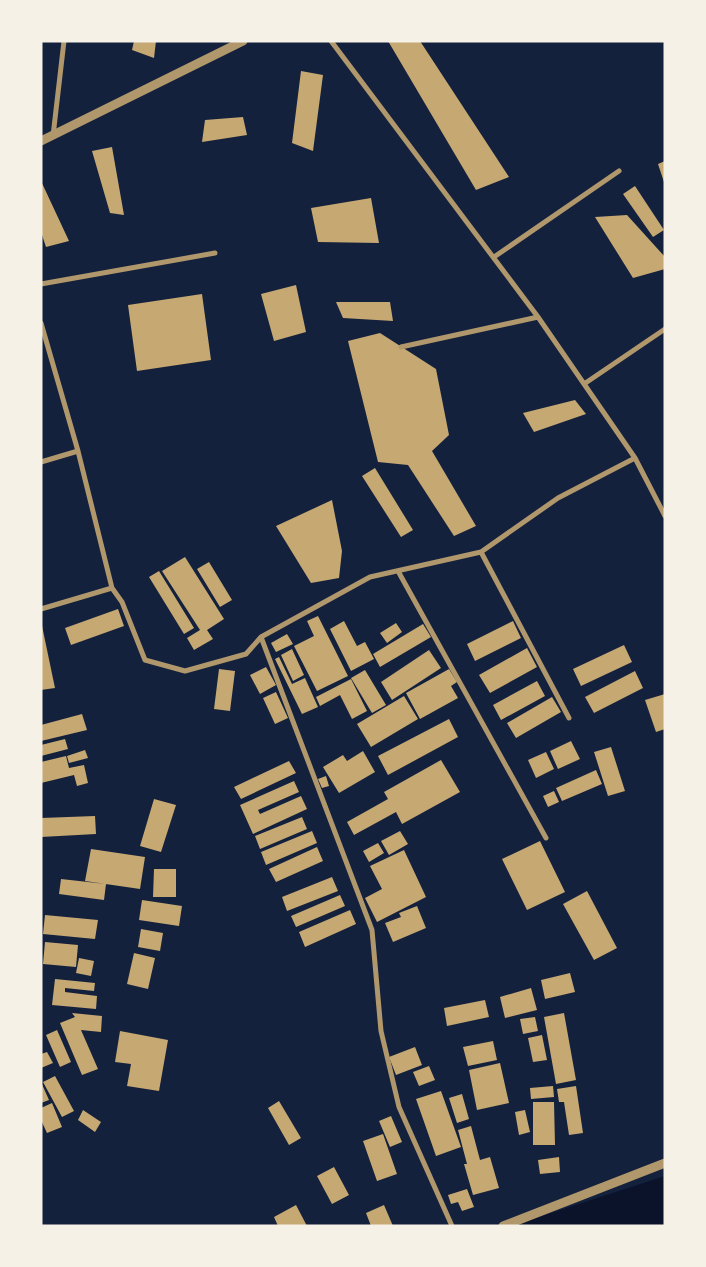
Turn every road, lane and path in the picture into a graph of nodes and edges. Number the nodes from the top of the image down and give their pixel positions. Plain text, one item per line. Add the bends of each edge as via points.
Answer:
1 (64, 41) edge
2 (243, 41) edge
3 (331, 41) edge
4 (52, 136) junction
5 (41, 141) edge
6 (619, 171) dead end
7 (215, 253) dead end
8 (494, 257) junction
9 (41, 284) edge
10 (538, 317) junction
11 (41, 323) edge
12 (665, 329) edge
13 (401, 347) dead end
14 (584, 384) junction
15 (78, 451) junction
16 (635, 458) junction
17 (41, 462) edge
18 (665, 516) edge
19 (481, 552) junction
20 (398, 571) junction
21 (112, 588) junction
22 (41, 609) edge
23 (261, 637) junction
24 (569, 718) dead end
25 (546, 838) dead end
26 (665, 1163) edge
27 (452, 1226) edge
28 (503, 1226) edge

1 - 4 street
2 - 4 street
3 - 8 street
4 - 5 street
6 - 8 street
7 - 9 street
8 - 10 street
10 - 13 street
10 - 14 street
11 - 15 street
12 - 14 street
14 - 16 street
15 - 17 street
15 - 21 street
16 - 18 street
16 - 19 street via 558,498
19 - 20 street
19 - 24 street
20 - 23 street via 370,577
20 - 25 street
21 - 22 street
21 - 23 street via 122,602 145,660 185,671 246,654
23 - 27 street via 372,930 381,1031 399,1107
26 - 28 street

